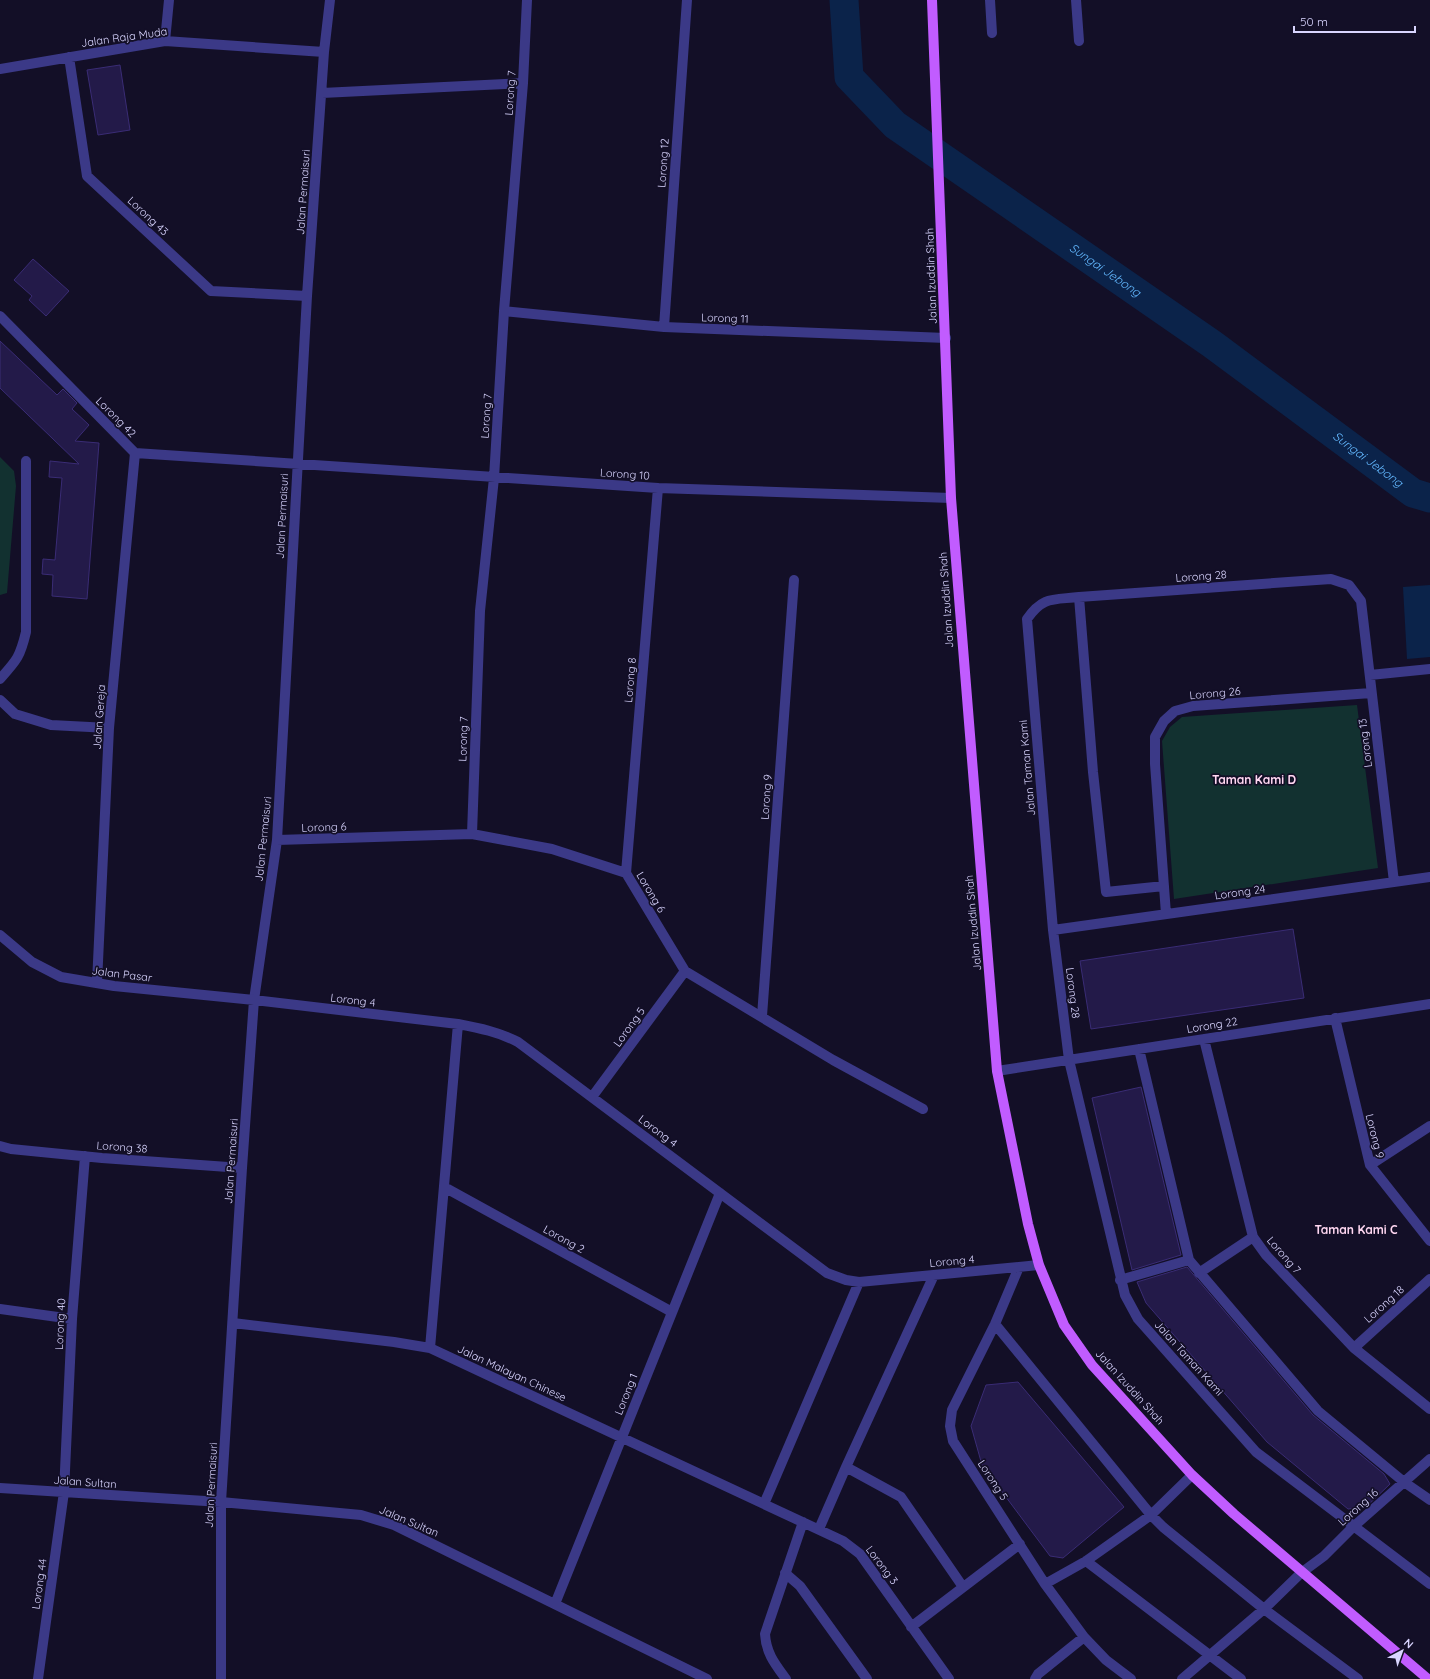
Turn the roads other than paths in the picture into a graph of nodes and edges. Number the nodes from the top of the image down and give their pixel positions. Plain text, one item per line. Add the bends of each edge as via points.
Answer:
1 (169, 0) edge
2 (330, 0) edge
3 (527, 0) edge
4 (687, 0) edge
5 (932, 0) edge
6 (990, 0) edge
7 (1076, 0) edge
8 (992, 33) dead end
9 (165, 41) junction
10 (1079, 41) dead end
11 (324, 52) junction
12 (69, 57) junction
13 (0, 69) edge
14 (523, 83) junction
15 (322, 93) junction
16 (307, 296) junction
17 (504, 311) junction
18 (0, 316) edge
19 (664, 327) junction
20 (946, 338) junction
21 (134, 453) junction
22 (26, 461) dead end
23 (297, 464) junction
24 (494, 478) junction
25 (658, 488) junction
26 (951, 498) junction
27 (794, 580) dead end
28 (1079, 597) junction
29 (1361, 601) joint
30 (1036, 607) joint
31 (1430, 669) edge
32 (1370, 675) junction
33 (0, 679) edge
34 (1372, 693) junction
35 (0, 700) edge
36 (109, 728) junction
37 (472, 834) junction
38 (277, 840) junction
39 (626, 873) junction
40 (1430, 877) edge
41 (1394, 882) junction
42 (1164, 886) junction
43 (1166, 914) junction
44 (1053, 930) junction
45 (0, 935) edge
46 (685, 971) junction
47 (97, 983) junction
48 (254, 1000) junction
49 (1430, 1004) edge
50 (762, 1016) junction
51 (1335, 1018) junction
52 (458, 1024) junction
53 (1204, 1039) junction
54 (1139, 1049) junction
55 (1069, 1060) junction
56 (997, 1071) junction
57 (592, 1097) junction
58 (923, 1109) dead end
59 (1430, 1126) edge
60 (0, 1146) edge
61 (85, 1156) junction
62 (1370, 1165) junction
63 (242, 1168) junction
64 (444, 1187) junction
65 (720, 1193) junction
66 (1253, 1237) junction
67 (1430, 1241) edge
68 (1189, 1260) junction
69 (1039, 1265) junction
70 (1019, 1267) junction
71 (1199, 1273) junction
72 (934, 1275) junction
73 (1430, 1279) edge
74 (1120, 1280) junction
75 (859, 1282) junction
76 (0, 1309) edge
77 (672, 1312) junction
78 (72, 1319) junction
79 (233, 1323) junction
80 (994, 1324) junction
81 (430, 1348) junction
82 (1354, 1348) junction
83 (1430, 1409) edge
84 (622, 1437) junction
85 (1430, 1459) edge
86 (846, 1467) junction
87 (1192, 1475) junction
88 (1404, 1482) junction
89 (0, 1488) edge
90 (64, 1492) junction
91 (1430, 1500) edge
92 (220, 1502) junction
93 (764, 1504) junction
94 (1151, 1515) junction
95 (803, 1522) junction
96 (1353, 1527) junction
97 (819, 1529) junction
98 (1020, 1544) junction
99 (1086, 1561) junction
100 (785, 1573) junction
101 (1301, 1573) junction
102 (1045, 1584) junction
103 (1430, 1584) edge
104 (963, 1588) junction
105 (554, 1604) junction
106 (1264, 1609) junction
107 (912, 1626) junction
108 (1084, 1637) junction
109 (1210, 1655) junction
110 (38, 1679) edge
111 (220, 1679) edge
112 (707, 1679) edge
113 (786, 1679) edge
114 (866, 1679) edge
115 (949, 1679) edge
116 (1035, 1679) edge
117 (1131, 1679) edge
118 (1182, 1679) edge
119 (1241, 1679) edge
120 (1358, 1679) edge
121 (1428, 1679) edge

1 - 9 street
2 - 11 street, Jalan Permaisuri
3 - 14 street, Lorong 7
4 - 19 street, Lorong 12
5 - 20 main road, Jalan Izuddin Shah
6 - 8 street
7 - 10 street
9 - 11 street, Jalan Raja Muda
9 - 12 street, Jalan Raja Muda
11 - 15 street, Jalan Permaisuri
12 - 13 street, Jalan Raja Muda
12 - 16 street, Lorong 43 via 87,176 210,291
14 - 15 street
14 - 17 street, Lorong 7
15 - 16 street, Jalan Permaisuri
16 - 23 street, Jalan Permaisuri
17 - 19 street, Lorong 11
17 - 24 street, Lorong 7
18 - 21 street, Lorong 42
19 - 20 street, Lorong 11
20 - 26 main road, Jalan Izuddin Shah
21 - 23 street, Lorong 42
21 - 36 street, Jalan Gereja
22 - 33 street via 26,632 17,660
23 - 24 street, Lorong 10
23 - 38 street, Jalan Permaisuri
24 - 25 street, Lorong 10
24 - 37 street, Lorong 7 via 480,611
25 - 26 street, Lorong 10
25 - 39 street, Lorong 8
26 - 56 main road, Jalan Izuddin Shah
27 - 50 street, Lorong 9
28 - 29 street, Lorong 28 via 1331,579 1349,585
28 - 30 street, Lorong 28 via 1046,600
28 - 42 street via 1093,772 1106,892
29 - 32 street, Lorong 13
30 - 44 street, Jalan Taman Kami via 1027,619
31 - 32 street
32 - 34 street, Lorong 13
34 - 41 street, Lorong 13
34 - 42 street, Lorong 26 via 1193,706 1175,711 1164,721 1155,737 1154,764
35 - 36 street via 15,714 51,725
36 - 47 street, Jalan Gereja
37 - 38 street, Lorong 6
37 - 39 street, Lorong 6 via 552,849
38 - 48 street, Jalan Permaisuri
39 - 46 street, Lorong 6
40 - 41 street, Lorong 24
41 - 43 street, Lorong 24
42 - 43 street, Lorong 26
43 - 44 street, Lorong 24
44 - 55 street, Lorong 28
45 - 47 street, Jalan Pasar via 32,962 61,978
46 - 50 street, Lorong 6
46 - 57 street, Lorong 5
47 - 48 street, Jalan Pasar
48 - 52 street, Lorong 4
48 - 63 street, Jalan Permaisuri
49 - 51 street, Lorong 22
50 - 58 street, Lorong 6 via 833,1060
51 - 53 street, Lorong 22
51 - 62 street, Lorong 9
52 - 57 street, Lorong 4 via 507,1036
52 - 64 street
53 - 54 street, Lorong 22
53 - 66 street, Lorong 7
54 - 55 street, Lorong 22
54 - 68 street
55 - 56 street, Lorong 22
55 - 74 street, Jalan Taman Kami
56 - 69 main road, Jalan Izuddin Shah via 1028,1224
57 - 65 street, Lorong 4
59 - 62 street
60 - 61 street, Lorong 38
61 - 63 street, Lorong 38
61 - 78 street, Lorong 40
62 - 67 street, Lorong 9
63 - 79 street, Jalan Permaisuri
64 - 77 street, Lorong 2
64 - 81 street
65 - 75 street, Lorong 4 via 827,1273
65 - 77 street, Lorong 1
66 - 71 street
66 - 82 street, Lorong 7 via 1266,1255
68 - 71 street
68 - 74 street
69 - 70 street, Lorong 4
69 - 87 main road, Jalan Izuddin Shah via 1064,1325 1092,1365
70 - 72 street, Lorong 4
70 - 80 street, Lorong 5
71 - 88 street via 1318,1411
72 - 75 street, Lorong 4
72 - 86 street
73 - 82 street, Lorong 18
74 - 96 street, Jalan Taman Kami via 1138,1319 1256,1452
75 - 93 street
76 - 78 street
77 - 84 street, Lorong 1
78 - 90 street, Lorong 40
79 - 81 street, Jalan Malayan Chinese
79 - 92 street, Jalan Permaisuri
80 - 94 street
80 - 98 street, Lorong 5 via 952,1410 950,1426 954,1441
81 - 84 street, Jalan Malayan Chinese
82 - 83 street, Lorong 7
84 - 93 street, Jalan Malayan Chinese
84 - 105 street, Lorong 1
85 - 88 street, Lorong 16
86 - 97 street
86 - 104 street via 901,1497
87 - 94 street
87 - 101 main road, Jalan Izuddin Shah
88 - 91 street
88 - 96 street, Lorong 16
89 - 90 street, Jalan Sultan
90 - 92 street, Jalan Sultan
90 - 110 street, Lorong 44
92 - 105 street, Jalan Sultan via 361,1515 376,1519 394,1525
92 - 111 street, Jalan Permaisuri
93 - 95 street, Lorong 3
94 - 99 street
94 - 106 street
95 - 97 street, Lorong 3
95 - 100 street
96 - 101 street, Lorong 16 via 1324,1556
96 - 103 street, Jalan Taman Kami
97 - 107 street, Lorong 3 via 843,1541 860,1554
98 - 102 street, Lorong 5
98 - 104 street
99 - 102 street
99 - 109 street
100 - 113 street via 765,1634 770,1656
100 - 114 street via 800,1586
101 - 106 street, Lorong 16
101 - 121 main road, Jalan Izuddin Shah
102 - 108 street, Lorong 5
104 - 107 street
105 - 112 street, Jalan Sultan
106 - 109 street, Lorong 16
106 - 120 street
107 - 115 street, Lorong 3
108 - 116 street
108 - 117 street, Lorong 5 via 1106,1660
109 - 118 street, Lorong 16
109 - 119 street

